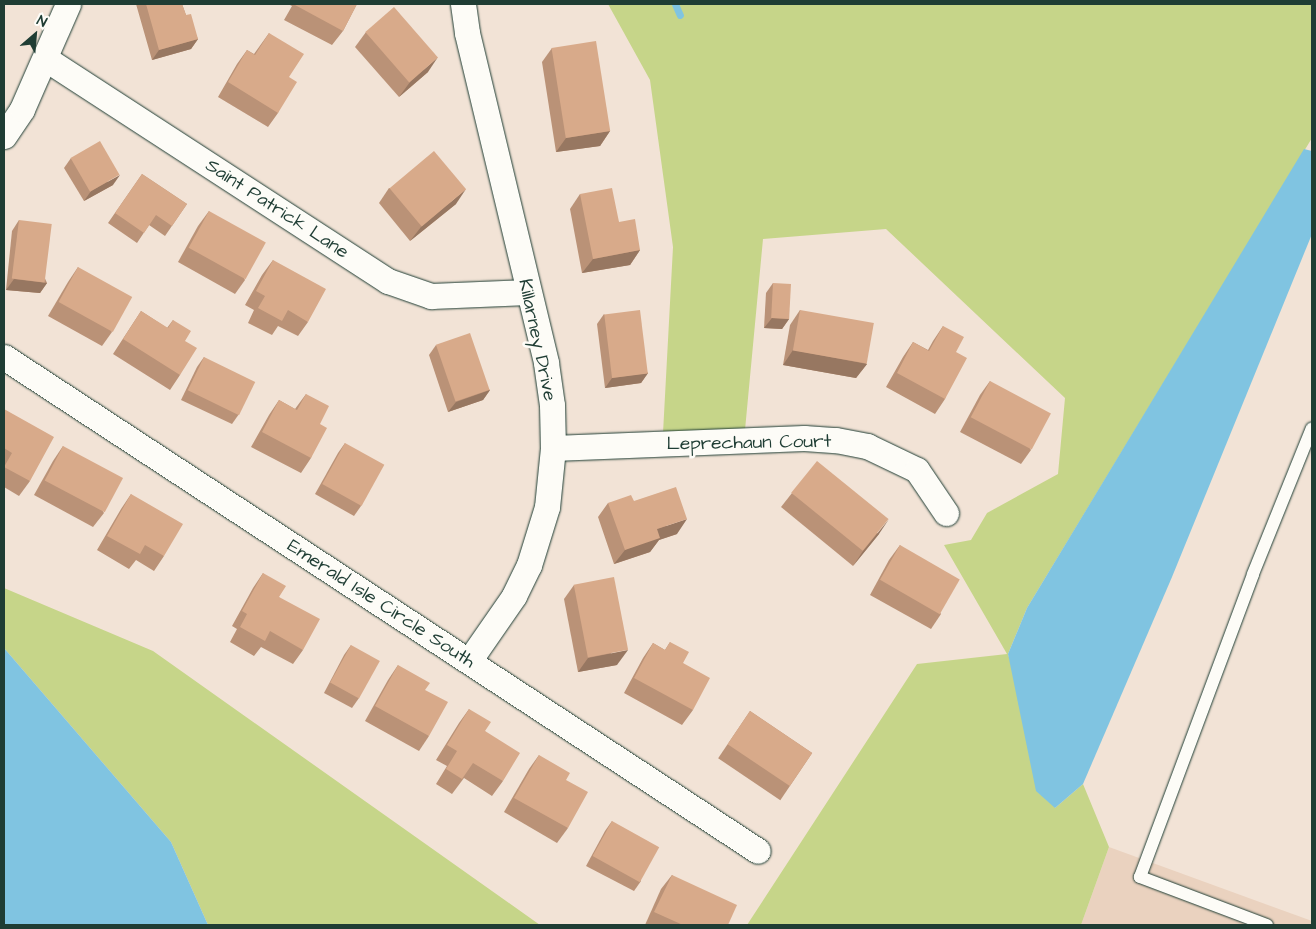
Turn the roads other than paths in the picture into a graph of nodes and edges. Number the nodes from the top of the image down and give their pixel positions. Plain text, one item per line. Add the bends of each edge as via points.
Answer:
1 (68, 4) edge
2 (462, 4) edge
3 (46, 59) junction
4 (4, 136) edge
5 (528, 292) junction
6 (4, 357) edge
7 (1312, 428) edge
8 (552, 448) junction
9 (946, 513) dead end
10 (468, 661) junction
11 (758, 851) dead end
12 (1267, 925) edge

1 - 3 street
2 - 5 street, Killarney Drive
3 - 4 street
3 - 5 street, Saint Patrick Lane via 388,281 431,296
5 - 8 street, Killarney Drive via 546,363 552,405
6 - 10 street, Emerald Isle Circle South
7 - 12 lane via 1253,574 1140,877
8 - 9 street, Leprechaun Court via 804,438 836,440 867,446 917,470
8 - 10 street, Killarney Drive via 547,507 529,565 514,596
10 - 11 street, Emerald Isle Circle South

